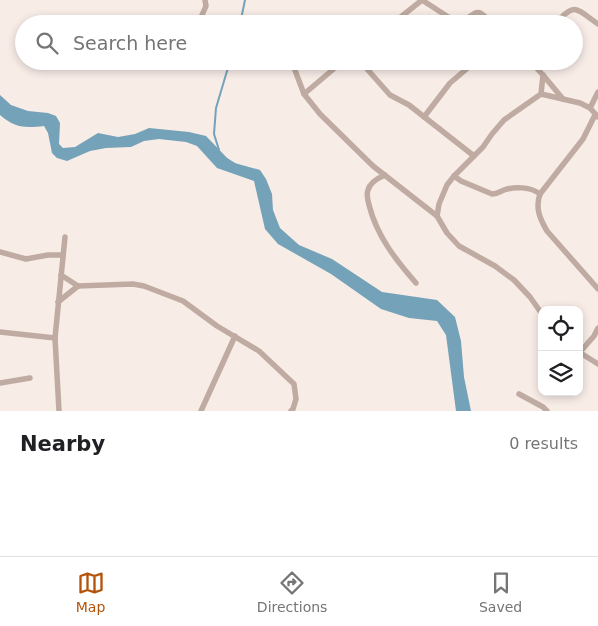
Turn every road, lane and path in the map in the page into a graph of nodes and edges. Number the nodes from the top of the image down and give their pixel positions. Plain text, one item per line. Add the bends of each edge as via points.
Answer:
1 (205, 0) edge
2 (202, 15) edge
3 (403, 15) edge
4 (445, 15) edge
5 (471, 15) edge
6 (484, 15) edge
7 (563, 15) edge
8 (598, 24) edge
9 (295, 70) edge
10 (332, 70) edge
11 (368, 70) edge
12 (465, 70) edge
13 (538, 70) edge
14 (543, 75) junction
15 (598, 92) edge
16 (304, 94) junction
17 (541, 94) junction
18 (564, 100) junction
19 (590, 108) junction
20 (597, 116) edge
21 (424, 117) junction
22 (474, 156) junction
23 (384, 175) junction
24 (454, 176) junction
25 (540, 194) junction
26 (438, 216) junction
27 (65, 237) dead end
28 (0, 252) edge
29 (63, 255) junction
30 (61, 275) junction
31 (416, 284) dead end
32 (78, 286) junction
33 (598, 287) edge
34 (58, 302) junction
35 (538, 308) edge
36 (598, 328) edge
37 (0, 332) edge
38 (235, 336) junction
39 (55, 338) junction
40 (581, 351) edge
41 (583, 354) edge
42 (598, 364) edge
43 (30, 378) dead end
44 (0, 383) edge
45 (519, 394) dead end
46 (59, 411) edge
47 (201, 411) edge
48 (291, 411) edge
49 (547, 411) edge

1 - 2 street
3 - 4 street via 422,0
5 - 6 street via 479,12
7 - 8 street via 577,9
9 - 16 street
10 - 16 street
11 - 21 street via 390,95
12 - 21 street via 450,83
13 - 14 street
14 - 17 street
14 - 18 street
15 - 19 street
16 - 23 street via 320,114
17 - 18 street
17 - 22 street via 504,120
18 - 19 street
19 - 20 street
20 - 25 street
21 - 22 street
22 - 24 street
23 - 26 street
23 - 31 street via 368,189 371,215 393,257
24 - 25 street via 492,194 525,188
24 - 26 street via 439,204
25 - 33 street via 538,209 547,231
26 - 35 street via 459,246 514,280
27 - 29 street
28 - 29 street via 26,259
29 - 30 street
30 - 32 street
30 - 34 street
32 - 34 street
32 - 38 street via 133,284 153,289 182,301
34 - 39 street
36 - 40 street
37 - 39 street
38 - 47 street
38 - 48 street via 259,351 294,384 296,399
39 - 46 street
41 - 42 street
43 - 44 street
45 - 49 street

